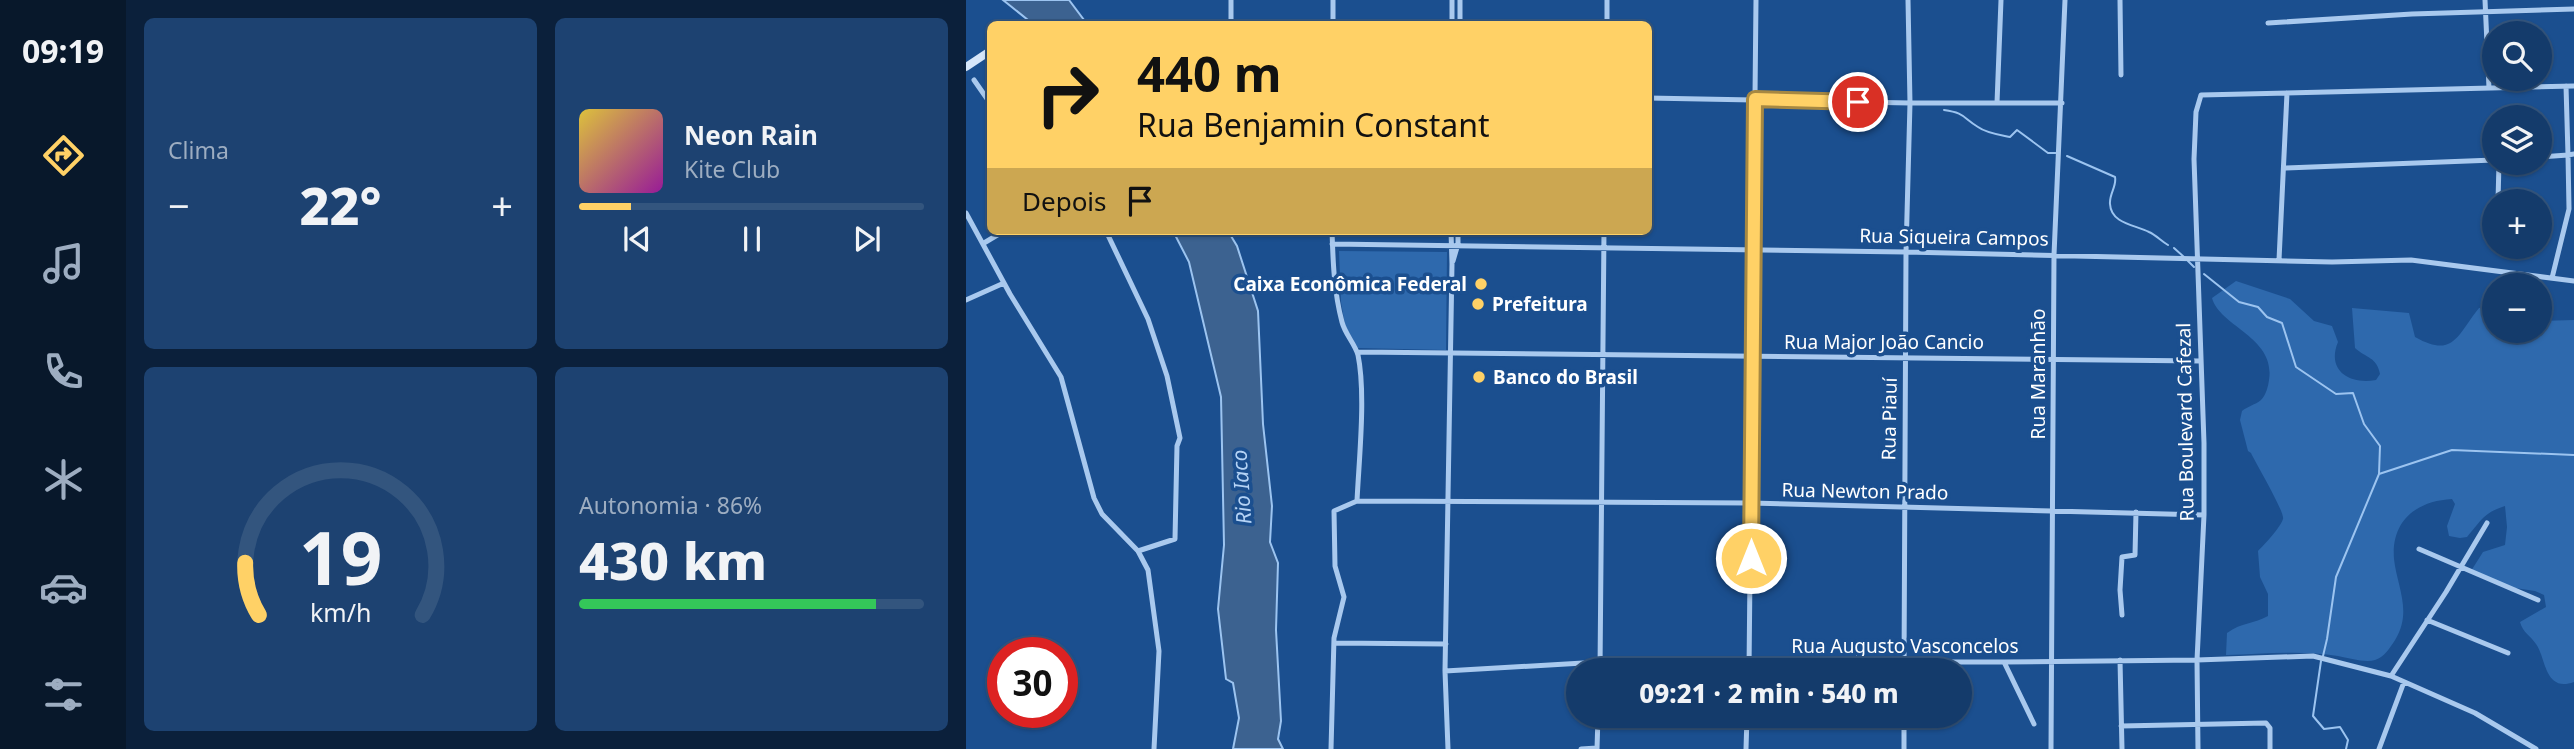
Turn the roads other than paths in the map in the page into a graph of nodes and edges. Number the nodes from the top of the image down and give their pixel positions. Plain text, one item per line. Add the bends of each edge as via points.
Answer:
1 (1231, 0) edge
2 (1332, 0) edge
3 (1452, 0) edge
4 (1460, 0) edge
5 (1607, 0) edge
6 (1756, 0) edge
7 (1908, 0) edge
8 (2000, 0) edge
9 (2065, 0) edge
10 (2120, 0) edge
11 (2485, 0) edge
12 (2574, 9) edge
13 (2486, 11) junction
14 (1231, 21) edge
15 (1333, 21) edge
16 (1452, 21) edge
17 (1460, 21) edge
18 (1607, 21) edge
19 (2486, 21) edge
20 (2269, 23) dead end
21 (987, 53) edge
22 (966, 67) edge
23 (2121, 75) dead end
24 (974, 80) dead end
25 (2552, 86) edge
26 (2566, 86) junction
27 (2574, 86) edge
28 (2482, 88) edge
29 (2287, 93) junction
30 (1652, 98) edge
31 (987, 99) edge
32 (1755, 99) junction
33 (1910, 103) junction
34 (1997, 103) junction
35 (2062, 103) junction
36 (2571, 155) edge
37 (2552, 156) edge
38 (2482, 161) edge
39 (2285, 167) junction
40 (966, 213) edge
41 (997, 235) edge
42 (1108, 235) edge
43 (1332, 235) edge
44 (1451, 235) edge
45 (1458, 235) edge
46 (1604, 235) edge
47 (984, 243) junction
48 (1332, 244) junction
49 (1451, 244) junction
50 (1458, 244) junction
51 (1603, 247) junction
52 (1755, 250) junction
53 (1906, 252) junction
54 (2054, 255) junction
55 (2197, 257) junction
56 (2278, 260) junction
57 (1452, 264) junction
58 (2513, 273) edge
59 (2552, 278) joint
60 (2574, 281) edge
61 (1004, 282) junction
62 (966, 300) edge
63 (1358, 352) junction
64 (1451, 354) junction
65 (1603, 354) junction
66 (1752, 358) junction
67 (1906, 358) junction
68 (2054, 360) junction
69 (2201, 361) junction
70 (1357, 501) junction
71 (1449, 502) junction
72 (1602, 503) junction
73 (1750, 503) junction
74 (1904, 508) junction
75 (2052, 509) junction
76 (2136, 512) junction
77 (2204, 514) junction
78 (2487, 523) dead end
79 (2419, 549) dead end
80 (1138, 551) junction
81 (2460, 568) junction
82 (2538, 600) dead end
83 (2122, 615) dead end
84 (2427, 620) junction
85 (1334, 643) junction
86 (1446, 645) junction
87 (2508, 653) dead end
88 (1600, 658) edge
89 (1749, 658) edge
90 (1904, 658) edge
91 (2120, 660) junction
92 (2197, 660) junction
93 (2004, 662) junction
94 (2052, 662) junction
95 (1566, 664) edge
96 (1972, 664) edge
97 (1445, 671) junction
98 (2391, 676) junction
99 (2404, 682) junction
100 (2034, 724) dead end
101 (2197, 724) junction
102 (2121, 726) junction
103 (1598, 728) edge
104 (1747, 728) edge
105 (1904, 728) edge
106 (1597, 748) edge
107 (1154, 749) edge
108 (1331, 749) edge
109 (1448, 749) edge
110 (1581, 749) edge
111 (1746, 749) edge
112 (1904, 749) edge
113 (2051, 749) edge
114 (2122, 749) edge
115 (2198, 749) edge
116 (2270, 749) edge
117 (2379, 749) edge
118 (2536, 749) edge

1 - 14 street
2 - 15 street
3 - 16 street
4 - 17 street
5 - 18 street
6 - 32 street
7 - 33 street, Rua Piauí
8 - 34 street
9 - 35 street, Rua Maranhão
10 - 23 street
11 - 13 street
12 - 13 street
13 - 19 street
13 - 20 street
21 - 22 street
24 - 31 street
25 - 26 street
26 - 27 street
26 - 36 street
28 - 29 street
29 - 39 street
29 - 55 street, Rua Boulevard Cafezal via 2201,94 2194,159
30 - 32 street
32 - 33 street
32 - 52 street
33 - 34 street
33 - 53 street, Rua Piauí
34 - 35 street
35 - 54 street, Rua Maranhão
36 - 37 street
36 - 59 street via 2569,209
38 - 39 street
39 - 56 street
40 - 47 street
41 - 47 street
42 - 80 street via 1148,319 1167,376 1180,438 1175,540
43 - 48 street
44 - 49 street
45 - 50 street
46 - 51 street
47 - 61 street
48 - 49 street, Rua Siqueira Campos
48 - 63 street via 1342,323
49 - 50 street, Rua Siqueira Campos
49 - 57 street
50 - 51 street, Rua Siqueira Campos
50 - 57 street
51 - 52 street, Rua Siqueira Campos
51 - 65 street
52 - 53 street, Rua Siqueira Campos
52 - 66 street
53 - 54 street, Rua Siqueira Campos
53 - 67 street, Rua Piauí
54 - 55 street, Rua Siqueira Campos
54 - 68 street, Rua Maranhão
55 - 56 street, Rua Siqueira Campos
55 - 69 street, Rua Boulevard Cafezal
56 - 58 street, Rua Siqueira Campos via 2411,260
57 - 64 street
59 - 60 street, Rua Siqueira Campos
61 - 62 street
61 - 80 street via 1061,377 1094,498 1102,514
63 - 64 street, Rua Major João Cancio
63 - 70 street
64 - 65 street, Rua Major João Cancio
64 - 71 street
65 - 66 street, Rua Major João Cancio
65 - 72 street
66 - 67 street, Rua Major João Cancio
66 - 73 street
67 - 68 street, Rua Major João Cancio
67 - 74 street, Rua Piauí
68 - 69 street, Rua Major João Cancio
68 - 75 street, Rua Maranhão
69 - 77 street, Rua Boulevard Cafezal
70 - 71 street, Rua Newton Prado
70 - 85 street via 1334,511 1335,566 1343,597
71 - 72 street, Rua Newton Prado
71 - 86 street
72 - 73 street, Rua Newton Prado
72 - 88 street
73 - 74 street, Rua Newton Prado
73 - 89 street
74 - 75 street, Rua Newton Prado
74 - 90 street, Rua Piauí
75 - 76 street, Rua Newton Prado
75 - 94 street, Rua Maranhão
76 - 77 street, Rua Newton Prado
76 - 83 street via 2135,555 2122,557
77 - 92 street, Rua Boulevard Cafezal
78 - 81 street
79 - 81 street
80 - 107 street via 1148,570 1158,632
81 - 82 street
81 - 84 street
84 - 87 street
84 - 98 street
85 - 86 street
85 - 108 street
86 - 97 street
91 - 92 street, Rua Augusto Vasconcelos
91 - 94 street, Rua Augusto Vasconcelos
91 - 102 street
92 - 98 street, Rua Augusto Vasconcelos via 2313,656
92 - 101 street, Rua Boulevard Cafezal
93 - 94 street, Rua Augusto Vasconcelos
93 - 96 street, Rua Augusto Vasconcelos
93 - 100 street
94 - 113 street, Rua Maranhão
95 - 97 street, Rua Augusto Vasconcelos
97 - 109 street
98 - 99 street, Rua Augusto Vasconcelos
99 - 117 street
99 - 118 street, Rua Augusto Vasconcelos via 2475,713
101 - 102 street
101 - 115 street, Rua Boulevard Cafezal
101 - 116 street via 2269,724
102 - 114 street
103 - 106 street
104 - 111 street
105 - 112 street
106 - 110 street

